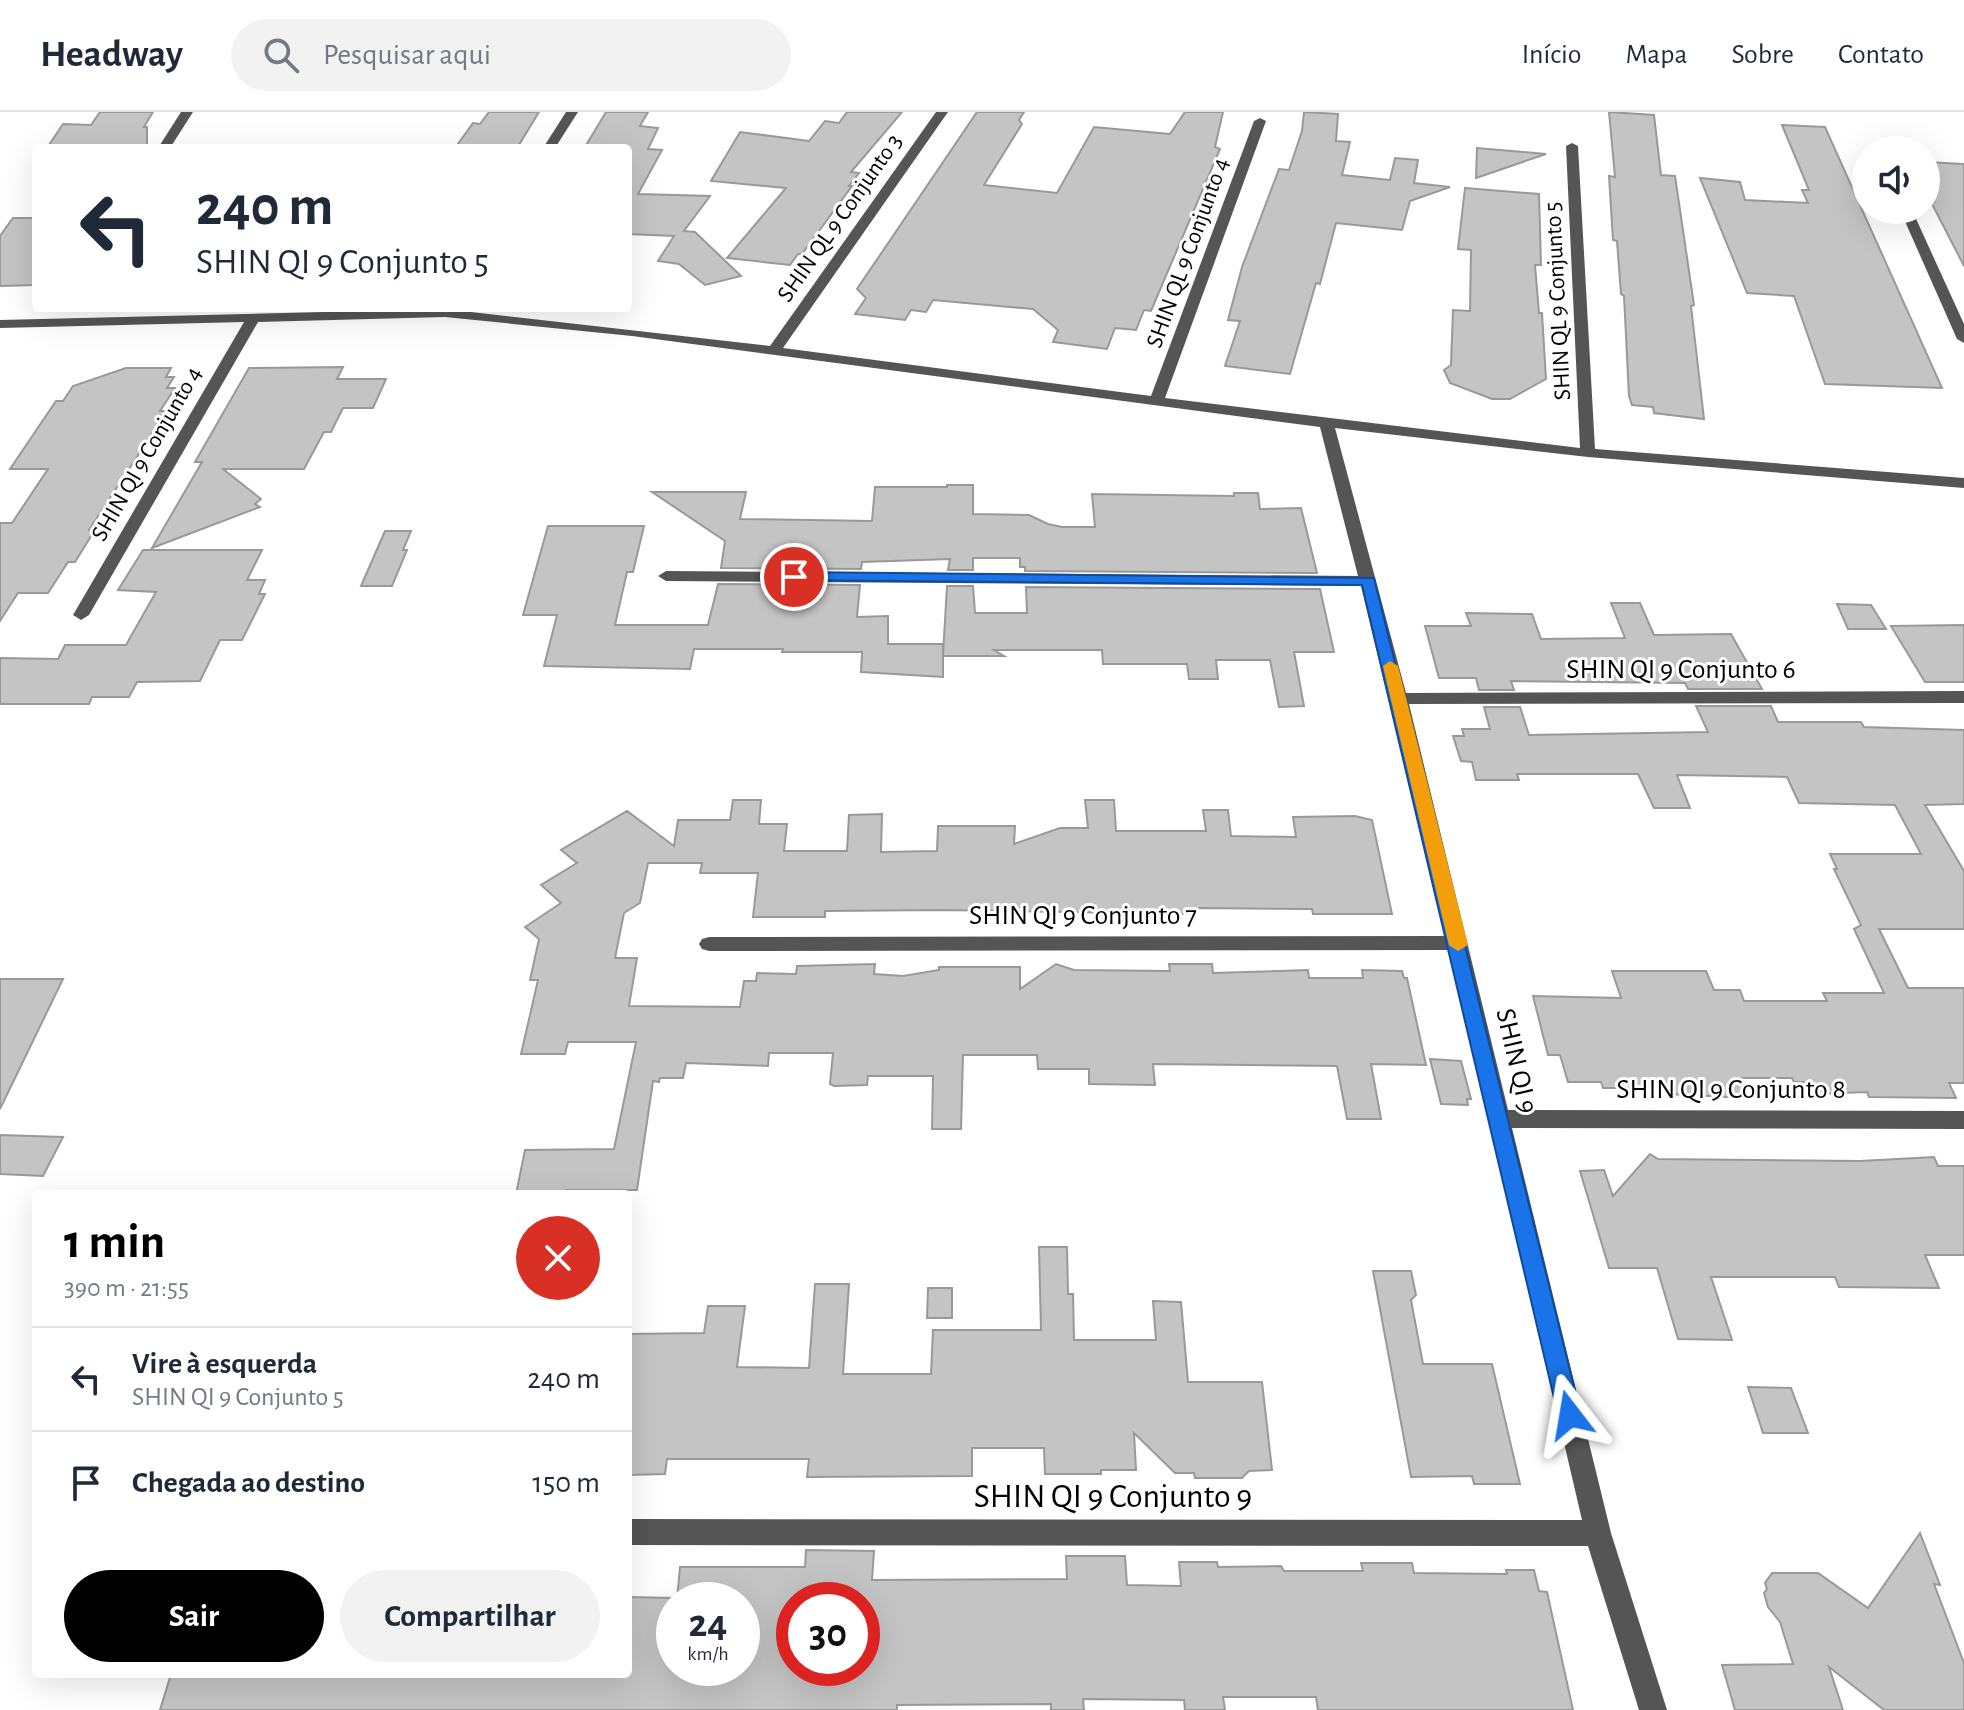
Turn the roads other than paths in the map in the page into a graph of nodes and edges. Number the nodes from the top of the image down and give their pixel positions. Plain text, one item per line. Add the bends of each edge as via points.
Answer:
1 (187, 112) edge
2 (572, 112) edge
3 (942, 112) edge
4 (1260, 121) dead end
5 (167, 144) edge
6 (552, 144) edge
7 (1572, 146) dead end
8 (1912, 224) edge
9 (392, 312) edge
10 (463, 312) edge
11 (60, 315) edge
12 (254, 317) junction
13 (0, 324) edge
14 (1964, 339) edge
15 (774, 350) junction
16 (1157, 400) junction
17 (1326, 423) junction
18 (1588, 453) junction
19 (1964, 483) edge
20 (666, 576) dead end
21 (1369, 581) junction
22 (81, 615) dead end
23 (1964, 697) edge
24 (1399, 699) junction
25 (1458, 943) junction
26 (709, 944) dead end
27 (1498, 1119) junction
28 (1964, 1120) edge
29 (632, 1532) edge
30 (1598, 1533) junction
31 (1653, 1710) edge

1 - 5 street
2 - 6 street
3 - 15 street, SHIN QL 9 Conjunto 3
4 - 16 street, SHIN QL 9 Conjunto 4
7 - 18 street, SHIN QL 9 Conjunto 5
8 - 14 street
9 - 12 street
10 - 15 street
11 - 12 street
11 - 13 street
12 - 22 street, SHIN QI 9 Conjunto 4
15 - 16 street
16 - 17 street
17 - 18 street
17 - 21 street, SHIN QI 9
18 - 19 street
20 - 21 street
21 - 24 street, SHIN QI 9
23 - 24 street, SHIN QI 9 Conjunto 6
24 - 25 street, SHIN QI 9
25 - 26 street, SHIN QI 9 Conjunto 7
25 - 27 street, SHIN QI 9
27 - 28 street, SHIN QI 9 Conjunto 8
27 - 30 street, SHIN QI 9
29 - 30 street, SHIN QI 9 Conjunto 9
30 - 31 street, SHIN QI 9

